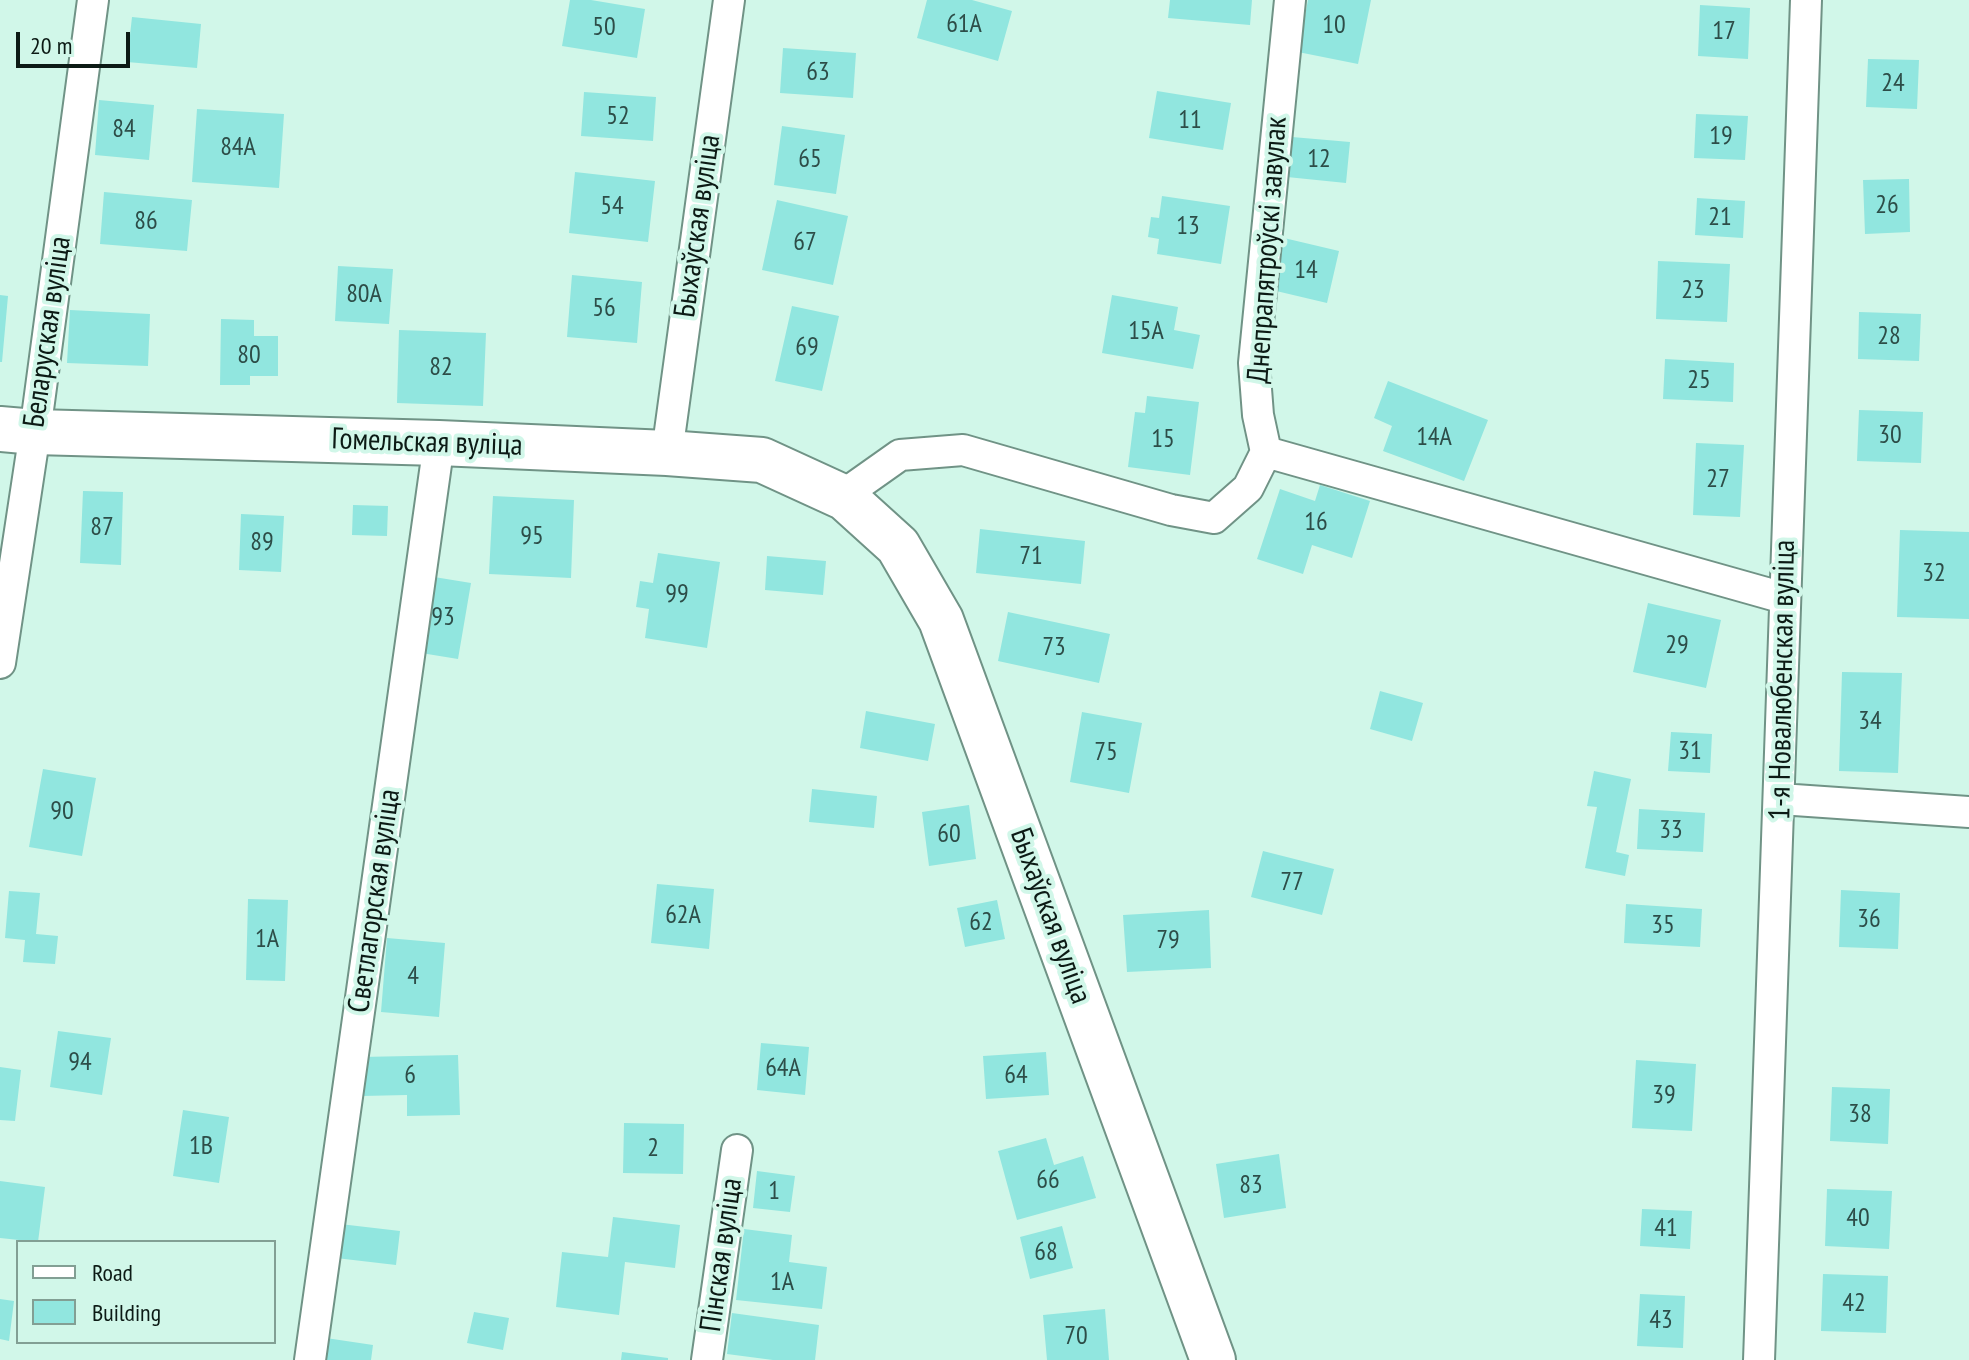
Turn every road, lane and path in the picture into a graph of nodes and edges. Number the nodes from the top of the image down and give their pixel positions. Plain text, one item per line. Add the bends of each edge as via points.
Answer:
1 (93, 0) edge
2 (729, 0) edge
3 (1290, 0) edge
4 (1806, 0) edge
5 (18, 430) edge
6 (439, 443) junction
7 (1266, 452) junction
8 (667, 453) junction
9 (843, 497) junction
10 (1784, 598) junction
11 (0, 663) edge
12 (1780, 799) junction
13 (1969, 812) edge
14 (737, 1150) dead end
15 (310, 1360) edge
16 (707, 1360) edge
17 (1213, 1360) edge
18 (1759, 1360) edge

1 - 5 street, Беларуская вуліца
2 - 8 street, Быхаўская вуліца
3 - 7 street, Днепрапятроўскі завулак via 1254,363
4 - 10 street, 1-я Новалюбенская вуліца
5 - 6 main road, Гомельская вуліца
5 - 11 street, Беларуская вуліца
6 - 8 main road, Гомельская вуліца
6 - 15 street, Светлагорская вуліца
7 - 9 street via 1248,488 1214,518 963,450 900,455
7 - 10 street
8 - 9 main road, Гомельская вуліца via 762,460
9 - 17 main road, Быхаўская вуліца via 898,546 941,620
10 - 12 street, 1-я Новалюбенская вуліца
12 - 13 street
12 - 18 street, 1-я Новалюбенская вуліца
14 - 16 street, Пінская вуліца

